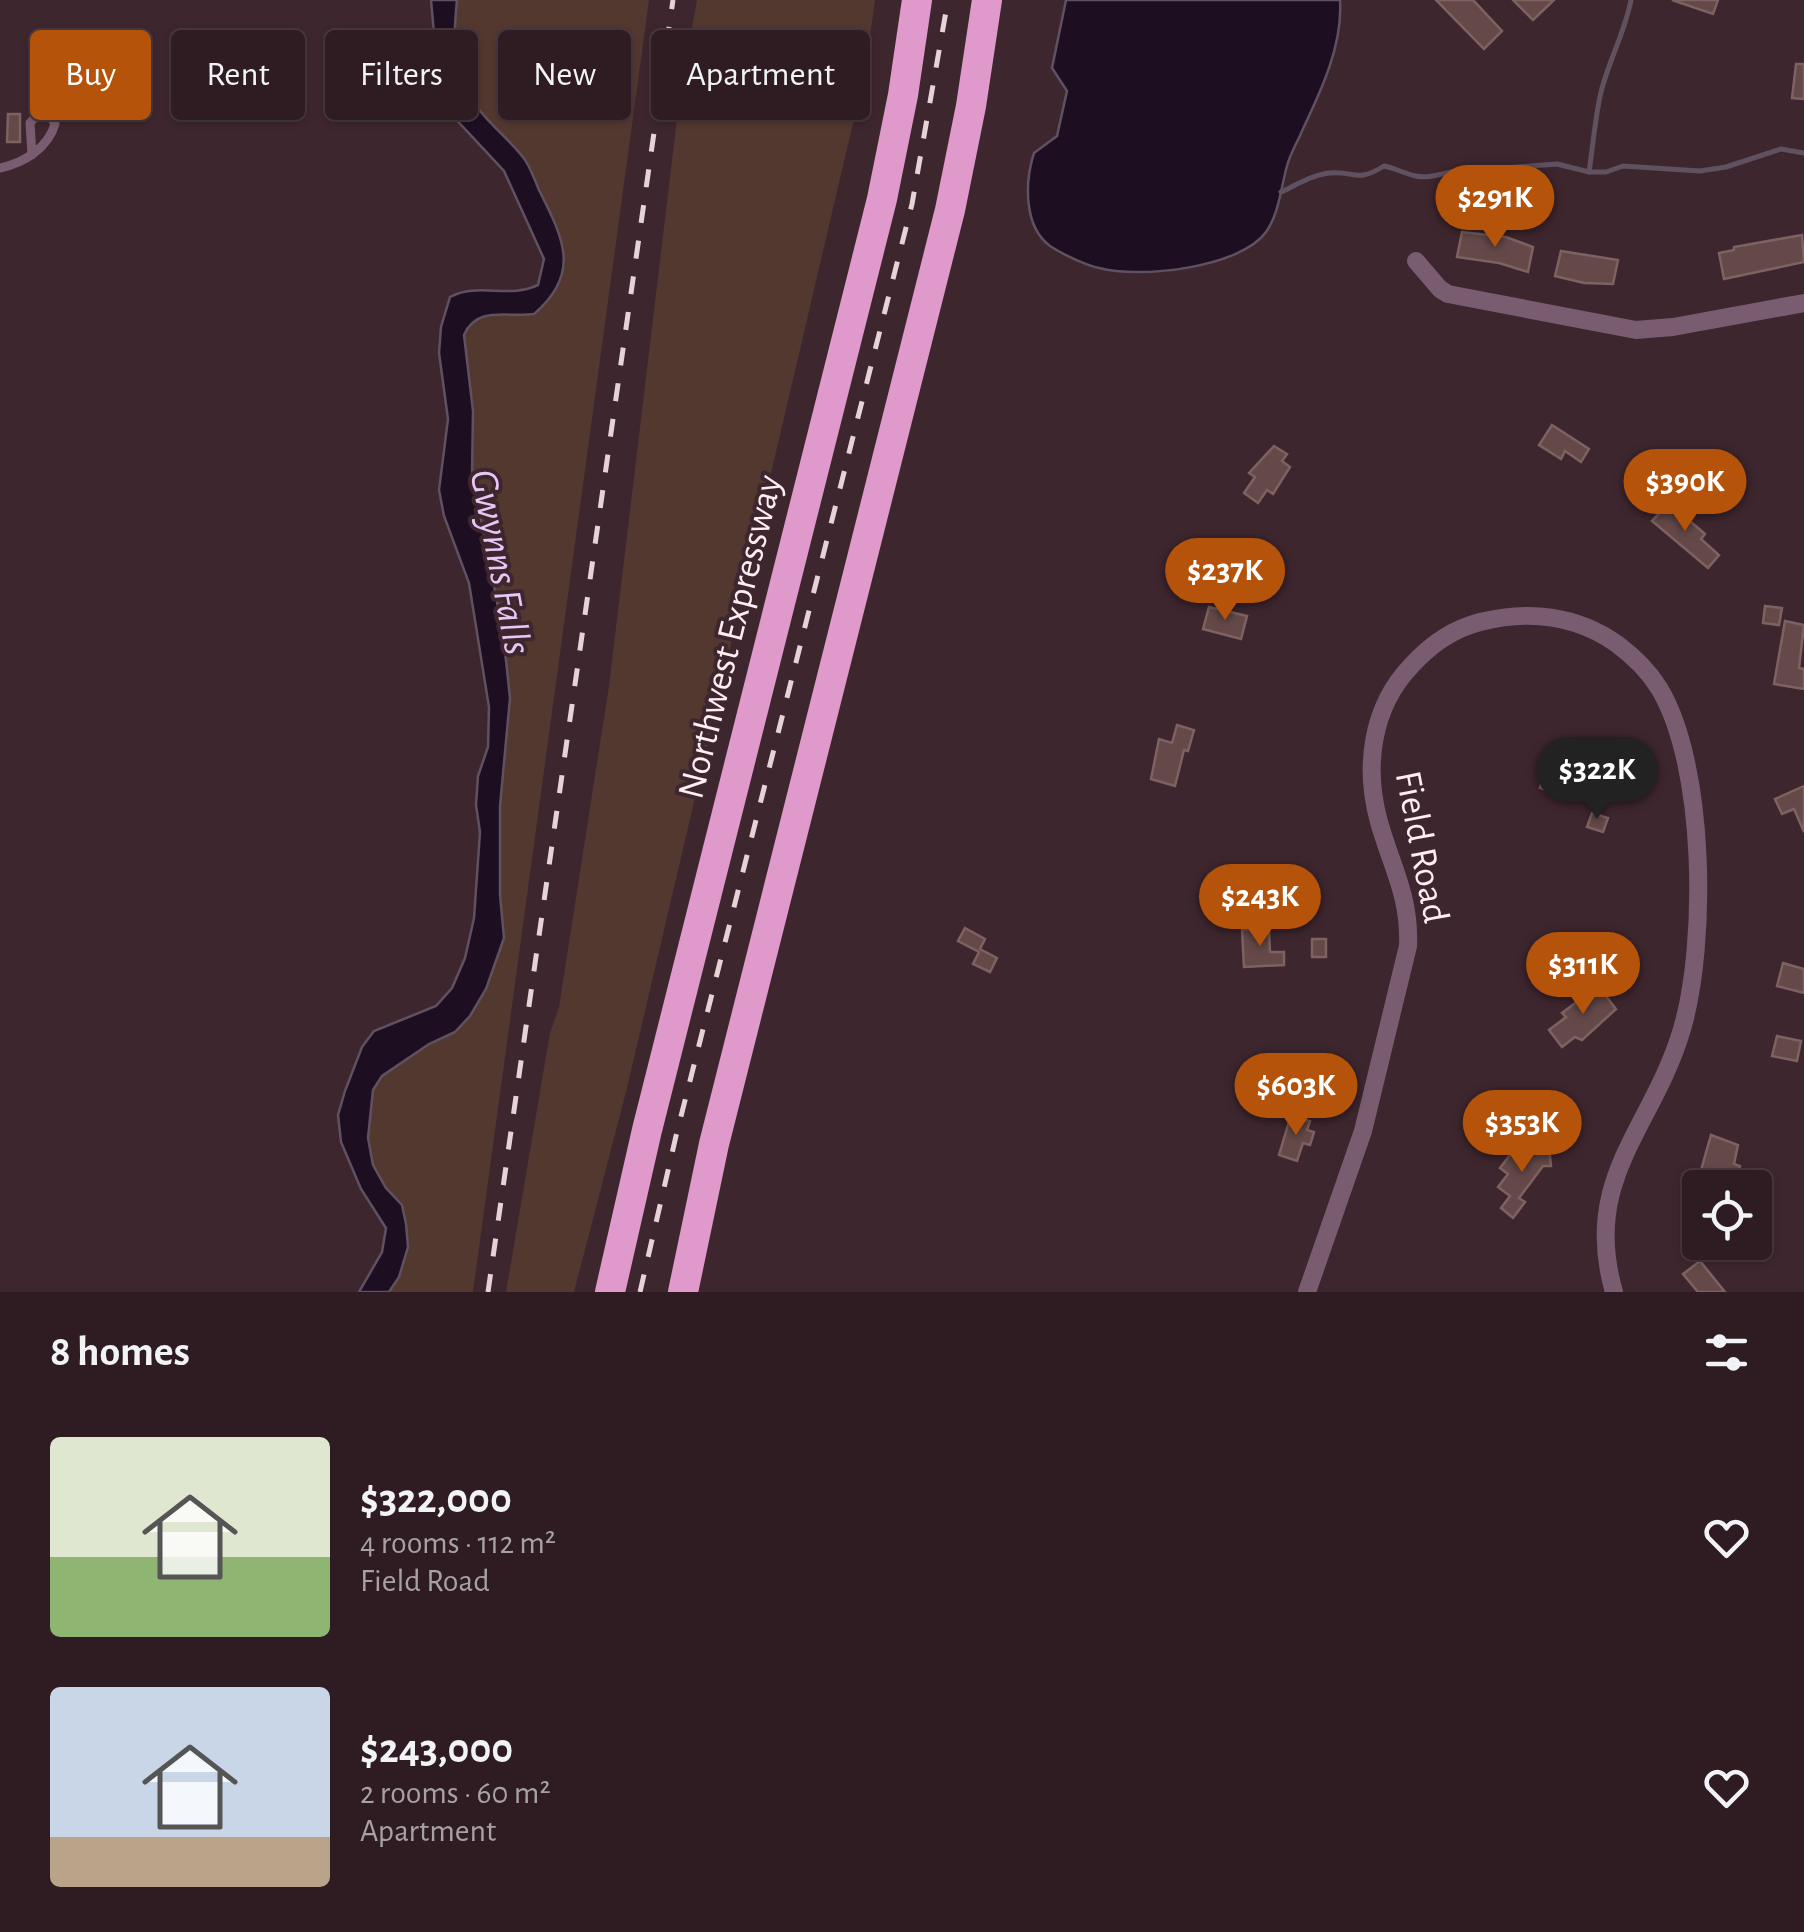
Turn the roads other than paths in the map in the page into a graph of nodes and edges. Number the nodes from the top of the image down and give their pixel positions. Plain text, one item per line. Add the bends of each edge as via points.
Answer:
1 (917, 0) edge
2 (986, 0) edge
3 (32, 155) dead end
4 (0, 168) edge
5 (1416, 261) dead end
6 (1804, 302) edge
7 (610, 1292) edge
8 (683, 1292) edge
9 (1307, 1292) edge
10 (1614, 1292) edge

1 - 7 highway, Northwest Expressway via 877,218
2 - 8 highway via 950,210 719,1125
3 - 4 lane
5 - 6 street via 1448,294 1636,330
9 - 10 street, Field Road via 1363,1131 1408,946 1404,889 1374,796 1370,758 1382,713 1402,675 1451,633 1530,615 1592,629 1629,653 1658,687 1684,760 1695,830 1698,913 1690,1000 1669,1068 1608,1198 1604,1245

